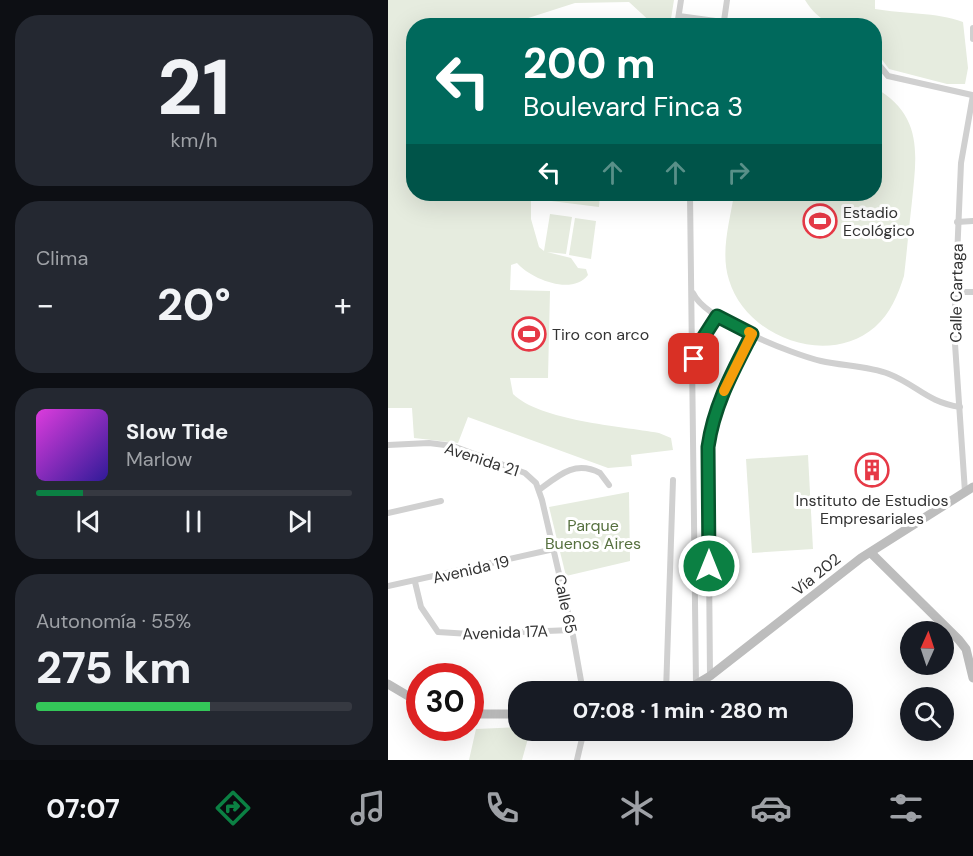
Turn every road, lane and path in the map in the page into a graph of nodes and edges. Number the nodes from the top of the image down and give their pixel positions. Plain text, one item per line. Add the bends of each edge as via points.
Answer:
1 (681, 0) edge
2 (727, 0) edge
3 (679, 16) joint
4 (697, 18) edge
5 (724, 18) edge
6 (973, 28) edge
7 (973, 39) edge
8 (882, 69) edge
9 (972, 95) edge
10 (690, 201) edge
11 (973, 221) edge
12 (957, 222) junction
13 (692, 291) junction
14 (955, 292) junction
15 (973, 292) edge
16 (717, 316) junction
17 (752, 334) junction
18 (694, 363) junction
19 (960, 407) junction
20 (388, 445) edge
21 (673, 480) dead end
22 (609, 485) dead end
23 (538, 487) junction
24 (969, 490) edge
25 (441, 501) dead end
26 (388, 513) edge
27 (554, 549) junction
28 (871, 553) junction
29 (415, 582) junction
30 (388, 586) edge
31 (572, 630) junction
32 (710, 676) junction
33 (973, 678) edge
34 (581, 681) edge
35 (666, 681) edge
36 (696, 681) edge
37 (703, 681) edge
38 (388, 684) edge
39 (406, 695) edge
40 (484, 714) edge
41 (508, 714) edge
42 (581, 741) edge
43 (577, 760) edge

1 - 3 street
2 - 5 street
3 - 4 street
6 - 7 street
8 - 9 street via 888,76
9 - 12 street, Calle Cartaga
10 - 13 street
11 - 12 street
12 - 14 street, Calle Cartaga
13 - 16 street via 698,302
13 - 18 street
14 - 15 street
14 - 19 street, Calle Cartaga
16 - 17 street
16 - 18 street via 701,341
17 - 19 street via 819,361 890,374 939,404
17 - 32 street via 717,408 708,447
18 - 36 street
19 - 24 street, Calle Cartaga
20 - 23 street, Avenida 21 via 454,446 525,473
21 - 35 street
22 - 23 street via 600,473 575,467
23 - 27 street, Calle 65
24 - 28 main road, Vía 202
25 - 26 street
27 - 29 street, Avenida 19
27 - 31 street, Calle 65
28 - 32 main road, Vía 202
28 - 33 main road via 960,640
29 - 30 street, Avenida 19
29 - 31 street, Avenida 17A via 421,607 438,632
31 - 34 street, Calle 65
32 - 37 main road, Vía 202
38 - 39 main road
40 - 41 main road
42 - 43 street

